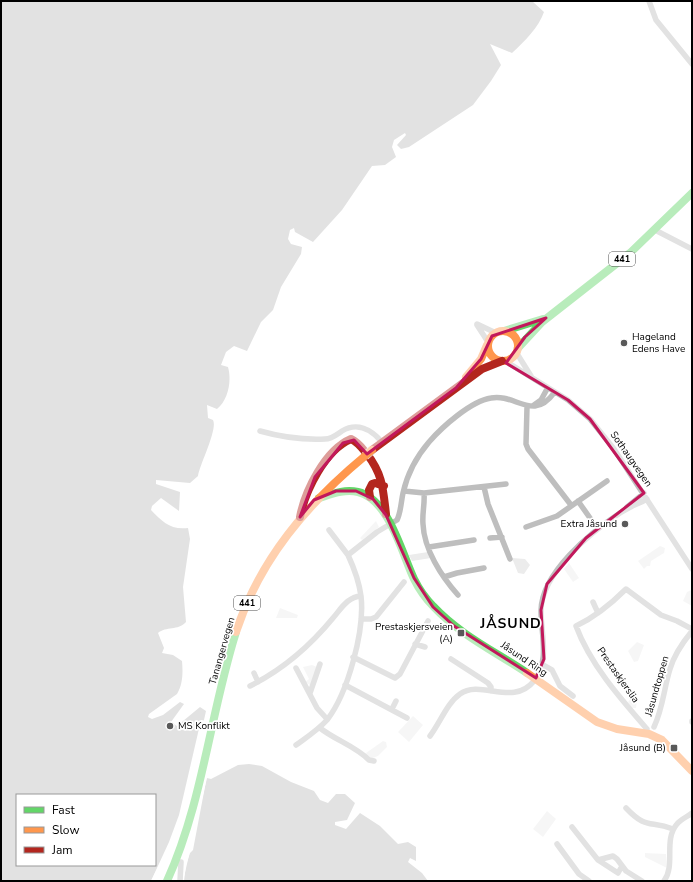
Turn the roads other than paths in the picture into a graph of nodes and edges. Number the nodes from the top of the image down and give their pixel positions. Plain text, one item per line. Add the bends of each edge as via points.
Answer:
1 (649, 1) edge
2 (692, 64) edge
3 (692, 193) edge
4 (654, 230) junction
5 (692, 249) edge
6 (546, 318) junction
7 (500, 332) junction
8 (488, 343) junction
9 (517, 350) junction
10 (503, 361) junction
11 (534, 379) junction
12 (456, 388) junction
13 (547, 389) junction
14 (554, 393) junction
15 (530, 406) junction
16 (260, 431) dead end
17 (382, 442) junction
18 (607, 481) dead end
19 (506, 484) dead end
20 (384, 486) junction
21 (484, 487) junction
22 (404, 491) junction
23 (424, 493) junction
24 (645, 496) junction
25 (370, 497) junction
26 (314, 500) junction
27 (578, 501) junction
28 (571, 505) junction
29 (386, 515) junction
30 (300, 517) junction
31 (590, 518) dead end
32 (391, 525) junction
33 (526, 527) dead end
34 (329, 530) dead end
35 (502, 536) junction
36 (490, 538) dead end
37 (474, 540) dead end
38 (429, 547) junction
39 (348, 555) junction
40 (510, 559) dead end
41 (484, 568) dead end
42 (692, 569) edge
43 (444, 577) junction
44 (404, 582) dead end
45 (389, 588) dead end
46 (394, 593) junction
47 (458, 595) dead end
48 (361, 596) junction
49 (592, 602) dead end
50 (598, 613) junction
51 (362, 619) junction
52 (428, 620) dead end
53 (576, 626) joint
54 (692, 630) edge
55 (415, 644) junction
56 (425, 647) dead end
57 (353, 657) junction
58 (451, 659) dead end
59 (320, 664) dead end
60 (543, 665) junction
61 (296, 668) dead end
62 (254, 673) dead end
63 (536, 678) junction
64 (258, 682) junction
65 (345, 685) junction
66 (250, 686) dead end
67 (491, 691) junction
68 (310, 693) junction
69 (573, 696) dead end
70 (396, 701) dead end
71 (392, 709) junction
72 (407, 718) dead end
73 (327, 720) junction
74 (654, 727) dead end
75 (320, 728) junction
76 (646, 733) junction
77 (430, 736) dead end
78 (296, 745) dead end
79 (374, 761) dead end
80 (692, 771) edge
81 (626, 808) dead end
82 (692, 815) edge
83 (572, 827) dead end
84 (673, 829) junction
85 (557, 844) dead end
86 (598, 860) junction
87 (181, 862) dead end
88 (622, 866) junction
89 (167, 881) edge
90 (180, 881) edge
91 (589, 881) edge
92 (642, 881) edge
93 (664, 881) edge

1 - 2 street via 656,20
3 - 4 main road, 441
4 - 5 street
4 - 6 main road, 441 via 610,269
6 - 7 main road, 441
6 - 9 main road, 441 via 525,337
7 - 8 main road, 441
7 - 8 street via 477,324
7 - 9 main road via 513,335
8 - 10 main road via 493,358
8 - 12 main road, Tanangervegen / 441 via 475,367
9 - 10 main road, 441 via 510,359
9 - 11 street, Sothaugvegen
10 - 11 street, Sothaugvegen
10 - 12 main road, Tanangervegen / 441 via 490,365
11 - 13 street, Sothaugvegen
12 - 17 main road, Tanangervegen / 441
13 - 14 street, Sothaugvegen
13 - 15 street via 541,400
14 - 15 street via 544,404
14 - 24 street, Sothaugvegen via 568,400 590,419 614,449
15 - 22 street via 493,397 480,402 456,418 428,442 415,463
15 - 28 street via 526,444 528,449
16 - 17 street via 287,438 327,439 357,427 370,430
17 - 26 main road, Tanangervegen / 441, bridge
18 - 27 street
19 - 21 street
20 - 25 main road via 372,484 369,490
20 - 29 main road, Jåsund Ring
20 - 30 main road, Jåsund Ring via 375,465 359,445 354,440 346,440 315,476
21 - 23 street
21 - 35 street via 488,504
22 - 23 street
22 - 32 street via 399,516
23 - 38 street via 423,524
24 - 42 street, Sothaugvegen
24 - 60 street via 586,538 547,584 542,602
25 - 26 main road, Jåsund Ring via 356,491 342,490
25 - 29 main road, Jåsund Ring
26 - 30 main road, Tanangervegen / 441
27 - 28 street
27 - 31 street
28 - 33 street via 558,516
29 - 32 main road, Jåsund Ring
30 - 89 main road, Tanangervegen / 441 via 264,568 242,616 190,823
32 - 39 street via 377,532
32 - 63 main road, Jåsund Ring via 414,578 433,607 457,628
34 - 39 street
35 - 36 street
35 - 40 street
37 - 38 street
38 - 43 street
39 - 48 street
41 - 43 street via 457,572
43 - 47 street
44 - 46 street
45 - 46 street
46 - 51 street via 374,618
48 - 51 street
48 - 64 street via 351,598 301,652
49 - 50 street
50 - 53 street, Jåsundtoppen
50 - 54 street, Jåsundtoppen via 626,589 661,615
51 - 57 street
52 - 55 street
53 - 76 street, Prestaskjerslia via 599,668 647,729
54 - 74 street, Jåsundtoppen via 672,663
55 - 56 street
55 - 57 street via 400,674 395,678
57 - 65 street
58 - 67 street via 488,683
59 - 68 street
60 - 63 street
60 - 69 street via 552,670 560,686
61 - 68 street
62 - 64 street
63 - 67 street via 529,686 517,692
63 - 76 main road, Jåsund Ring via 596,722 615,730
64 - 66 street
65 - 71 street
65 - 73 street
67 - 77 street via 470,690 461,693
68 - 73 street via 317,708
70 - 71 street
71 - 72 street
73 - 75 street
75 - 78 street
75 - 79 street
76 - 80 main road, Jåsund Ring via 665,742
81 - 84 street via 643,823
82 - 84 street
83 - 86 street
84 - 93 street via 668,874
85 - 91 street via 579,874
86 - 88 street via 613,856
86 - 88 street via 618,873
87 - 90 street
88 - 92 street

